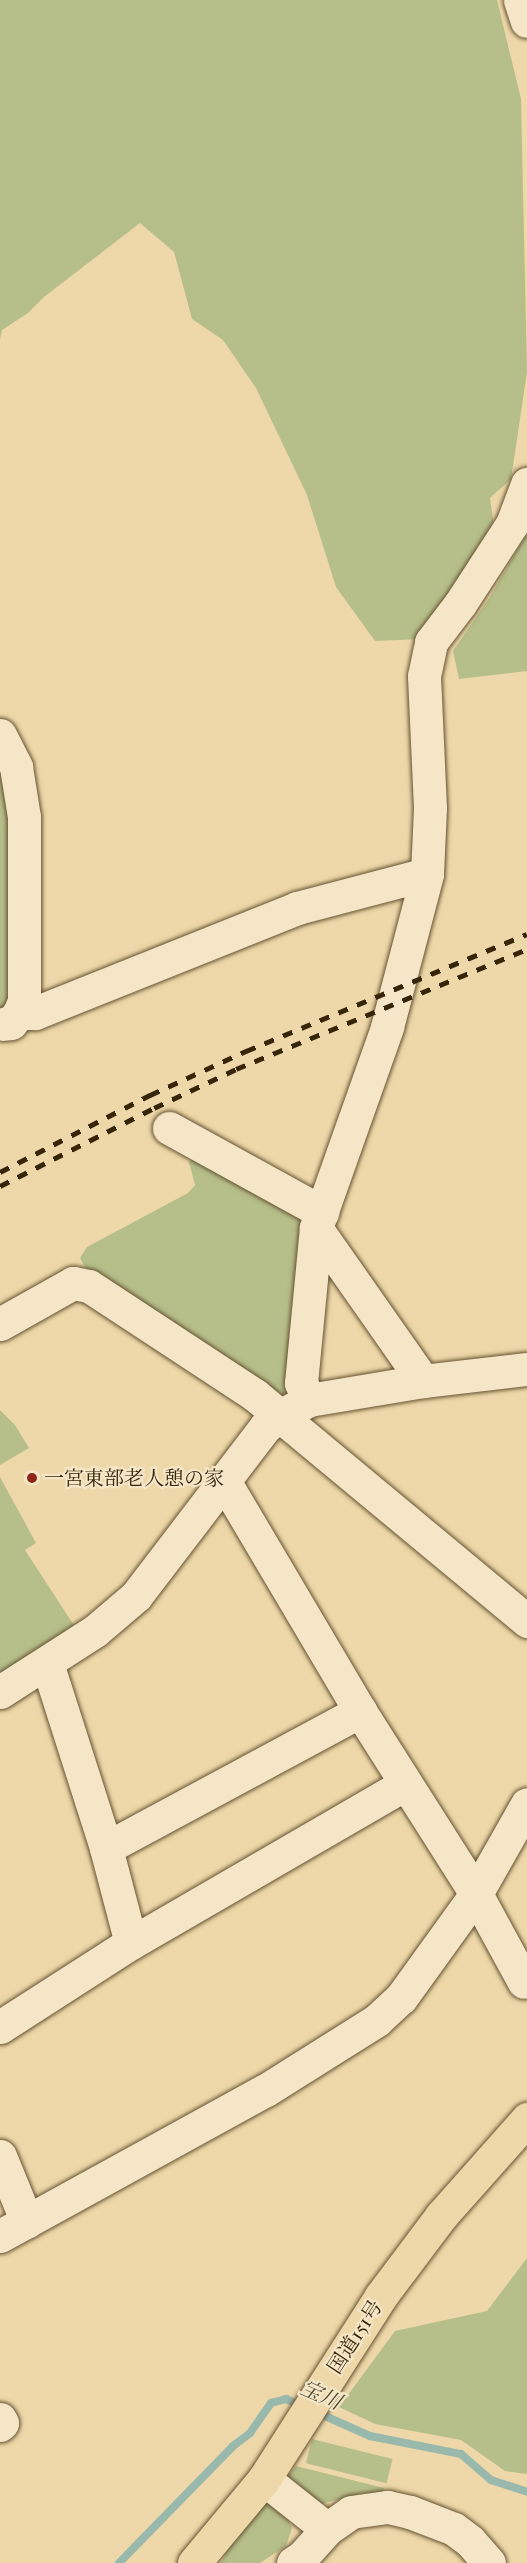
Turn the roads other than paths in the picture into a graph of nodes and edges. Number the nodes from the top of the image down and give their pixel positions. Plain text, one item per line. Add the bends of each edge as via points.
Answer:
1 (520, 0) edge
2 (527, 21) edge
3 (527, 484) edge
4 (0, 735) edge
5 (427, 874) junction
6 (10, 1018) edge
7 (169, 1128) dead end
8 (319, 1220) junction
9 (0, 1324) edge
10 (527, 1369) edge
11 (423, 1382) junction
12 (309, 1401) junction
13 (280, 1416) junction
14 (220, 1484) junction
15 (527, 1621) edge
16 (47, 1662) junction
17 (0, 1692) edge
18 (360, 1711) junction
19 (405, 1784) junction
20 (527, 1804) edge
21 (106, 1848) junction
22 (476, 1894) junction
23 (131, 1943) junction
24 (524, 1982) dead end
25 (0, 2027) edge
26 (527, 2119) edge
27 (0, 2156) edge
28 (13, 2229) edge
29 (0, 2419) edge
30 (0, 2425) edge
31 (264, 2478) junction
32 (327, 2529) junction
33 (194, 2563) edge
34 (293, 2563) edge
35 (489, 2563) edge

1 - 2 street
3 - 5 street via 512,524 430,642 424,676 430,808
4 - 6 street via 16,767 24,818 24,1000
5 - 6 street via 297,908 35,1013
5 - 8 street via 387,1028
7 - 8 street
8 - 11 street
8 - 12 street via 301,1383
9 - 13 street via 73,1283 89,1286 255,1395
10 - 11 street
11 - 12 street
12 - 13 street
13 - 14 street via 265,1427
13 - 15 street
14 - 16 street via 136,1596 95,1631
14 - 18 street via 230,1491
16 - 17 street
16 - 21 street
18 - 19 street
18 - 21 street
19 - 22 street
19 - 23 street
20 - 22 street
21 - 23 street
22 - 24 street
22 - 28 street via 401,1998 377,2020 266,2090
23 - 25 street
26 - 31 highway, 国道151号 via 434,2225 381,2296
27 - 28 street
29 - 30 street
31 - 32 street
31 - 33 highway, 国道151号
32 - 34 street
32 - 35 street via 351,2512 388,2507 454,2529 471,2541

